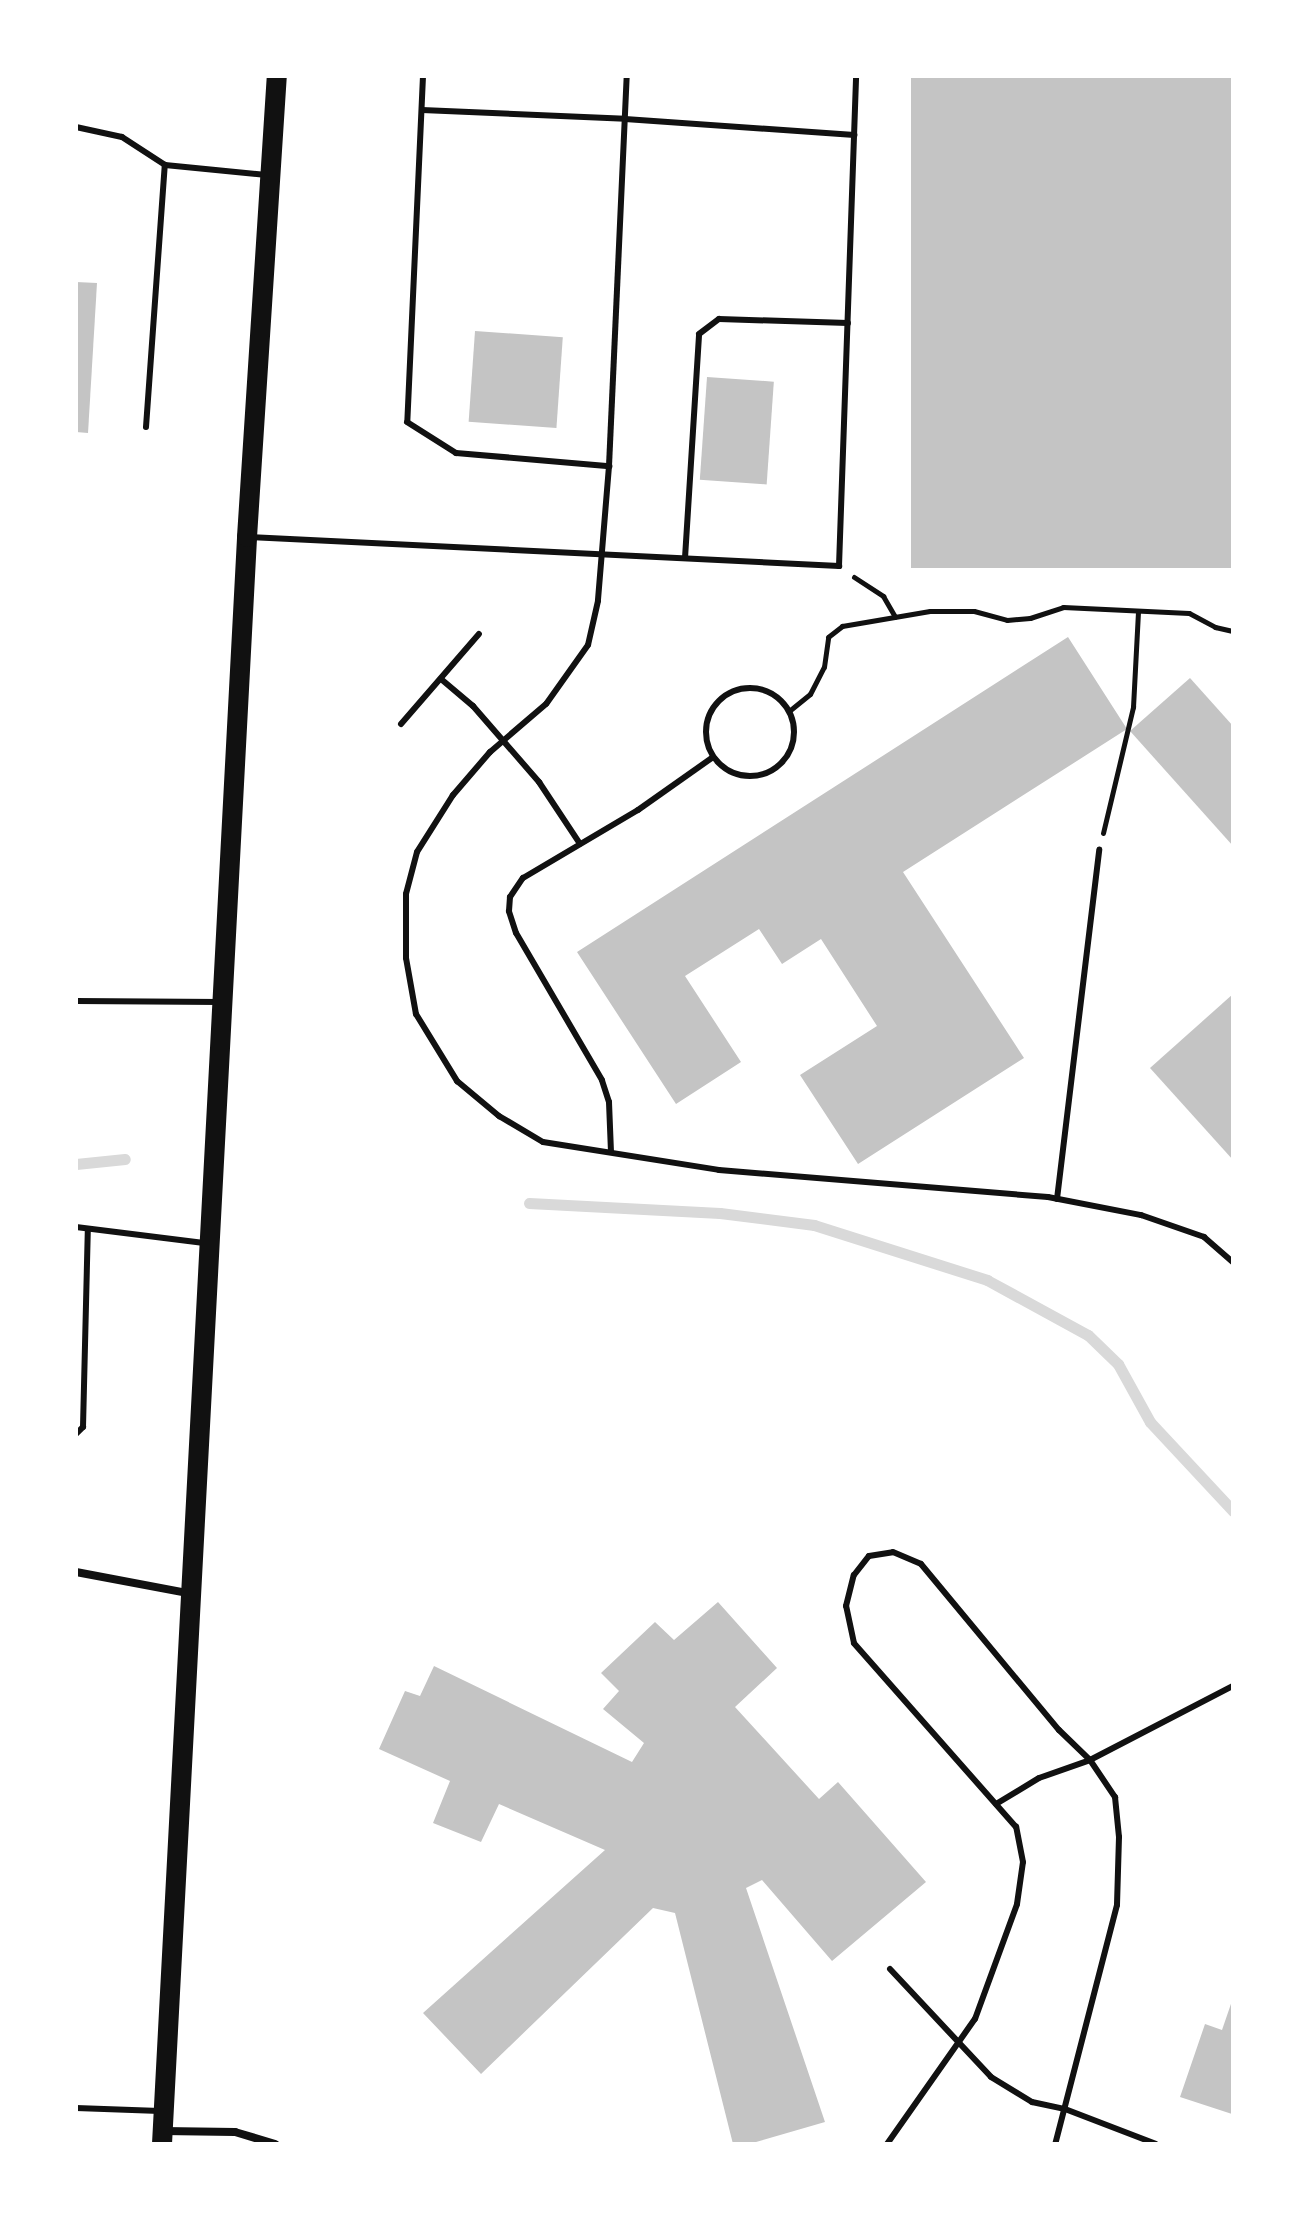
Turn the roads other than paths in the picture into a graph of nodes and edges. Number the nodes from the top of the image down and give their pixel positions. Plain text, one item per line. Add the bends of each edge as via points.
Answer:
1 (277, 76) edge
2 (423, 76) edge
3 (627, 76) edge
4 (856, 76) edge
5 (422, 110) junction
6 (625, 119) junction
7 (76, 127) edge
8 (854, 135) junction
9 (165, 165) junction
10 (271, 175) junction
11 (848, 323) junction
12 (146, 427) dead end
13 (609, 466) junction
14 (247, 537) junction
15 (601, 554) junction
16 (685, 558) junction
17 (479, 634) dead end
18 (441, 679) junction
19 (401, 724) dead end
20 (503, 741) junction
21 (713, 757) junction
22 (580, 844) junction
23 (1099, 850) road end
24 (76, 1001) edge
25 (224, 1002) junction
26 (611, 1152) junction
27 (1057, 1199) junction
28 (76, 1227) edge
29 (88, 1229) junction
30 (212, 1244) junction
31 (1233, 1262) edge
32 (76, 1434) edge
33 (76, 1572) edge
34 (192, 1594) junction
35 (1233, 1686) edge
36 (1090, 1760) junction
37 (996, 1804) junction
38 (890, 1969) dead end
39 (957, 2044) junction
40 (76, 2108) edge
41 (1065, 2109) junction
42 (163, 2129) edge
43 (275, 2144) edge
44 (887, 2144) edge
45 (1055, 2144) edge
46 (1156, 2144) edge

1 - 10 main road
2 - 5 lane
3 - 6 lane
4 - 8 lane
5 - 6 lane
5 - 13 lane via 407,422 456,453
6 - 8 lane
6 - 13 lane
7 - 9 lane via 122,137
8 - 11 lane
9 - 10 lane
9 - 12 lane
10 - 14 main road
11 - 16 lane via 719,319 699,334
11 - 16 lane via 839,566
13 - 15 lane
14 - 15 lane
14 - 25 main road
15 - 16 lane
15 - 20 lane via 595,625 588,645 546,704
17 - 18 lane
18 - 19 lane
18 - 20 lane
20 - 22 lane via 539,782
20 - 26 lane via 453,795 417,852 406,894 406,958 416,1014 457,1081 499,1116 543,1142
21 - 21 lane via 707,744 709,716 727,695 755,688 781,699 795,739 790,753 767,773 737,775
21 - 22 lane
22 - 26 lane via 523,878 510,897 509,911 516,933 602,1080 609,1102
23 - 27 lane
24 - 25 lane
25 - 30 main road
26 - 27 lane via 719,1170
27 - 31 lane via 1141,1215 1204,1237
28 - 29 lane
29 - 30 lane
29 - 32 lane via 83,1427
30 - 34 main road
33 - 34 street
34 - 42 main road
35 - 36 lane
36 - 37 lane via 1039,1778
36 - 37 lane via 921,1564 893,1552 869,1556 854,1575 846,1606 854,1643
36 - 41 lane via 1115,1797 1117,1905
37 - 39 lane via 1016,1827 1023,1862 1017,1904 989,1987
38 - 39 lane
39 - 41 lane via 991,2077 1032,2102
39 - 44 lane
40 - 42 lane
41 - 45 lane
41 - 46 lane
42 - 43 street via 235,2132

